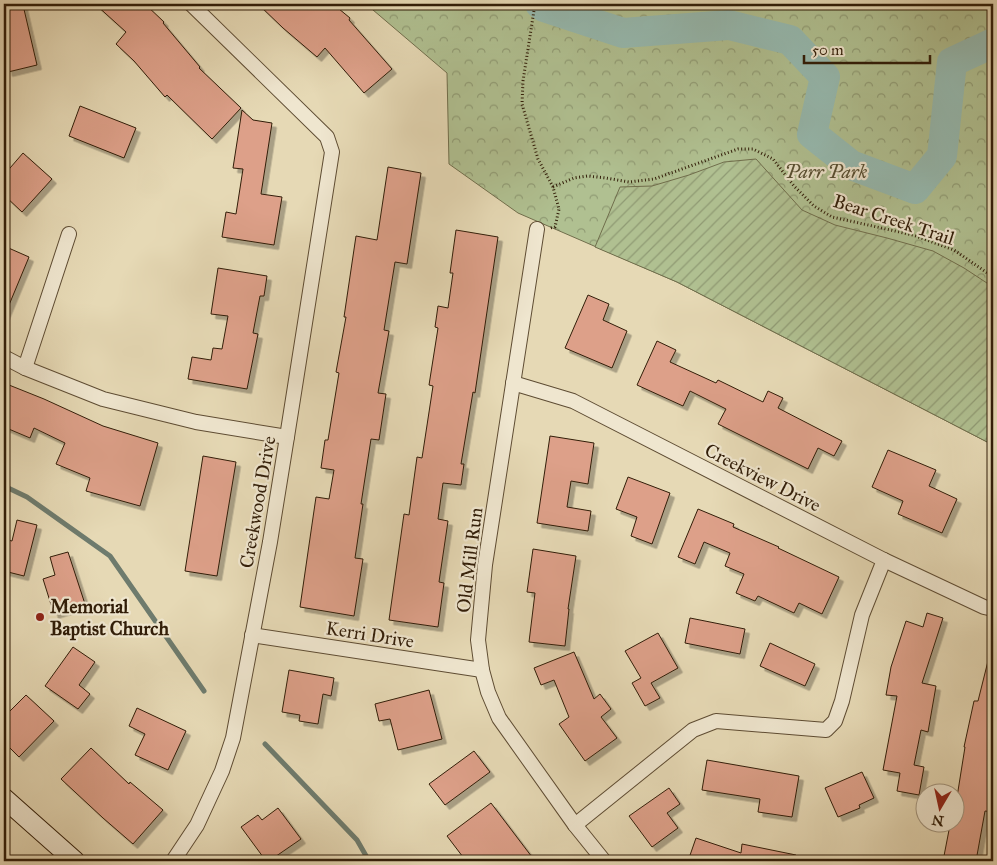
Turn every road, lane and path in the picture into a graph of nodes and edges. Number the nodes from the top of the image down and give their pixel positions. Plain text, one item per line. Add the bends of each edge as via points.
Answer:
1 (191, 4) edge
2 (535, 4) edge
3 (553, 188) junction
4 (538, 230) joint
5 (69, 234) dead end
6 (993, 277) edge
7 (4, 357) edge
8 (25, 368) junction
9 (513, 383) junction
10 (288, 437) junction
11 (884, 560) junction
12 (993, 609) edge
13 (252, 635) junction
14 (482, 670) junction
15 (4, 798) edge
16 (575, 825) junction
17 (75, 861) edge
18 (173, 861) edge
19 (604, 861) edge

1 - 10 street, Creekwood Drive via 327,137 332,152
2 - 3 path via 522,104 538,159
3 - 4 path via 559,209 555,228
3 - 6 path, Bear Creek Trail via 586,176 629,182 654,180 738,149 753,149 773,159 814,206 832,217 913,235 954,250
4 - 9 street, Old Mill Run
5 - 8 street
7 - 8 street
8 - 10 street via 103,399 196,422
9 - 11 street, Creekview Drive via 573,401
9 - 14 street, Old Mill Run via 485,565 478,640
10 - 13 street, Creekwood Drive
11 - 12 street, Creekview Drive
11 - 16 street via 862,615 842,701 835,721 826,730 716,721 693,730
13 - 14 street, Kerri Drive
13 - 18 street, Creekwood Drive via 233,738 222,771 197,825
14 - 16 street, Old Mill Run via 499,718
15 - 17 street
16 - 19 street, Old Mill Run

